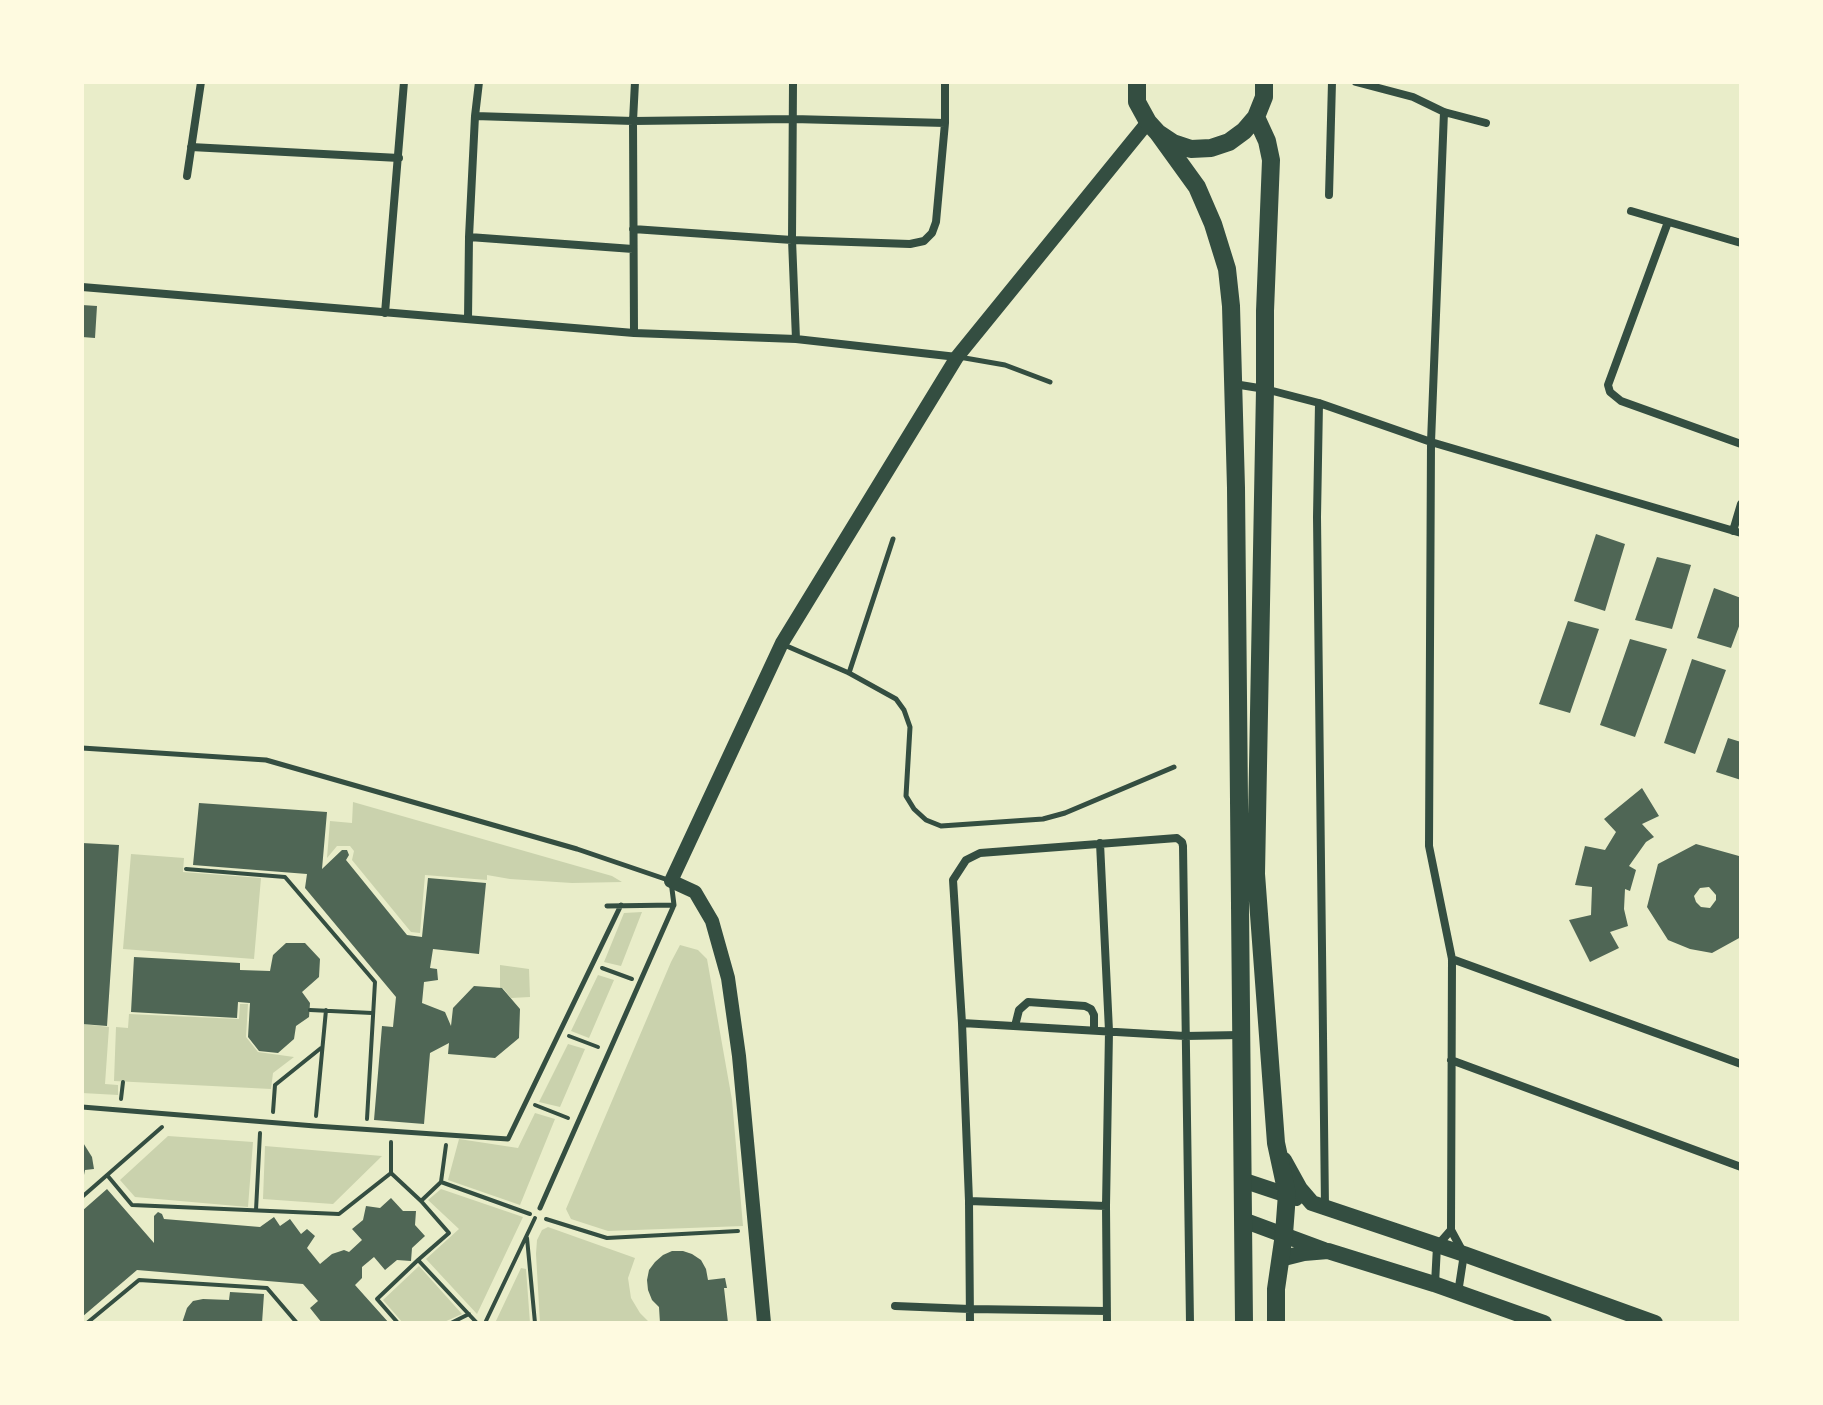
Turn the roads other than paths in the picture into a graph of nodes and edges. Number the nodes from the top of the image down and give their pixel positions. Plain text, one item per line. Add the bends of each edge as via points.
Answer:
1 (201, 82) edge
2 (404, 82) edge
3 (479, 82) edge
4 (635, 82) edge
5 (793, 82) edge
6 (945, 82) edge
7 (1125, 82) edge
8 (1137, 82) edge
9 (1278, 82) edge
10 (1332, 82) edge
11 (1356, 82) edge
12 (1264, 89) edge
13 (1137, 102) junction
14 (1444, 112) junction
15 (475, 116) junction
16 (1256, 117) junction
17 (793, 119) junction
18 (633, 121) junction
19 (945, 123) junction
20 (1486, 123) dead end
21 (1153, 127) junction
22 (191, 147) junction
23 (399, 158) junction
24 (187, 176) dead end
25 (1329, 195) dead end
26 (1631, 211) dead end
27 (1668, 222) junction
28 (633, 229) junction
29 (469, 237) junction
30 (792, 240) junction
31 (1741, 243) edge
32 (633, 249) junction
33 (82, 287) edge
34 (385, 313) junction
35 (468, 319) junction
36 (634, 333) junction
37 (796, 339) junction
38 (957, 357) junction
39 (1050, 382) dead end
40 (1233, 384) junction
41 (1265, 389) junction
42 (1319, 403) junction
43 (1431, 442) junction
44 (1741, 444) edge
45 (1741, 504) edge
46 (1737, 532) edge
47 (893, 539) dead end
48 (782, 643) junction
49 (849, 673) junction
50 (82, 748) edge
51 (1174, 767) dead end
52 (1100, 843) junction
53 (671, 881) junction
54 (621, 905) junction
55 (674, 905) junction
56 (607, 906) dead end
57 (1452, 959) junction
58 (962, 1023) junction
59 (1015, 1026) junction
60 (1094, 1030) junction
61 (1109, 1031) junction
62 (1241, 1035) junction
63 (1185, 1036) junction
64 (1451, 1060) junction
65 (1741, 1064) edge
66 (82, 1107) edge
67 (1276, 1143) junction
68 (1741, 1167) edge
69 (1242, 1180) junction
70 (1287, 1194) junction
71 (969, 1201) junction
72 (1106, 1206) junction
73 (1319, 1206) junction
74 (540, 1208) dead end
75 (1243, 1220) junction
76 (1451, 1230) junction
77 (1284, 1234) junction
78 (1437, 1246) junction
79 (1328, 1251) junction
80 (1464, 1254) junction
81 (1280, 1259) junction
82 (1434, 1284) junction
83 (1458, 1293) junction
84 (895, 1306) dead end
85 (970, 1309) junction
86 (1107, 1311) junction
87 (764, 1323) edge
88 (970, 1323) edge
89 (1107, 1323) edge
90 (1190, 1323) edge
91 (1244, 1323) edge
92 (1276, 1323) edge
93 (1544, 1323) edge
94 (1655, 1323) edge

1 - 22 street
2 - 23 street
3 - 15 street
4 - 18 street
5 - 17 street
6 - 19 street
7 - 13 main road
8 - 13 main road
9 - 12 main road
10 - 25 street
11 - 14 street via 1413,97
12 - 16 main road
13 - 21 main road
14 - 20 street
14 - 43 street
15 - 18 street
15 - 29 street
16 - 21 main road via 1237,137 1211,148 1173,143
16 - 41 main road via 1271,160
17 - 18 street
17 - 19 street
17 - 30 street
18 - 28 street
19 - 30 street via 936,222 924,241
21 - 38 street
21 - 40 main road via 1197,187 1213,224 1227,269
22 - 23 street
22 - 24 street
23 - 34 street
26 - 27 street
27 - 31 street
27 - 44 street via 1608,385 1610,392 1621,401
28 - 30 street
28 - 32 street
29 - 32 street
29 - 35 street
30 - 37 street
32 - 36 street
33 - 34 street
34 - 35 street
35 - 36 street
36 - 37 street
37 - 38 street
38 - 39 lane via 1005,365
38 - 48 street
40 - 41 street
40 - 62 main road
41 - 42 street
41 - 67 main road via 1256,874
42 - 43 street
42 - 73 street
43 - 46 street
43 - 57 street via 1429,846
45 - 46 street
47 - 49 lane
48 - 49 lane
48 - 53 street
49 - 51 lane via 896,699 904,710 910,727 906,796 926,820 941,826 1043,819
50 - 53 lane via 266,760
52 - 58 street via 980,853 959,869 953,880
52 - 61 street
52 - 63 street via 1177,838 1182,842
53 - 55 lane
53 - 87 street via 695,892 712,921 728,978
54 - 55 lane
54 - 56 lane
54 - 66 lane via 508,1139
55 - 74 lane
57 - 64 street
57 - 65 street
58 - 59 street
58 - 71 street
59 - 60 street
59 - 60 street via 1019,1010 1028,1002 1085,1006 1094,1015
60 - 61 street
61 - 63 street
61 - 72 street
62 - 63 street
62 - 69 main road
63 - 90 street
64 - 68 street
64 - 76 street
67 - 70 main road
67 - 73 main road via 1300,1189
69 - 70 main road
69 - 75 main road
70 - 73 main road
70 - 77 main road
71 - 72 street
71 - 85 street
72 - 86 street
73 - 78 main road
75 - 77 main road
75 - 91 main road
76 - 78 street
76 - 80 street
77 - 79 main road
77 - 81 main road
78 - 80 main road
78 - 82 street
79 - 81 main road
79 - 82 main road
80 - 83 street
80 - 94 main road
81 - 92 main road
82 - 83 main road
83 - 93 main road
84 - 85 street
85 - 86 street
85 - 88 street
86 - 89 street

